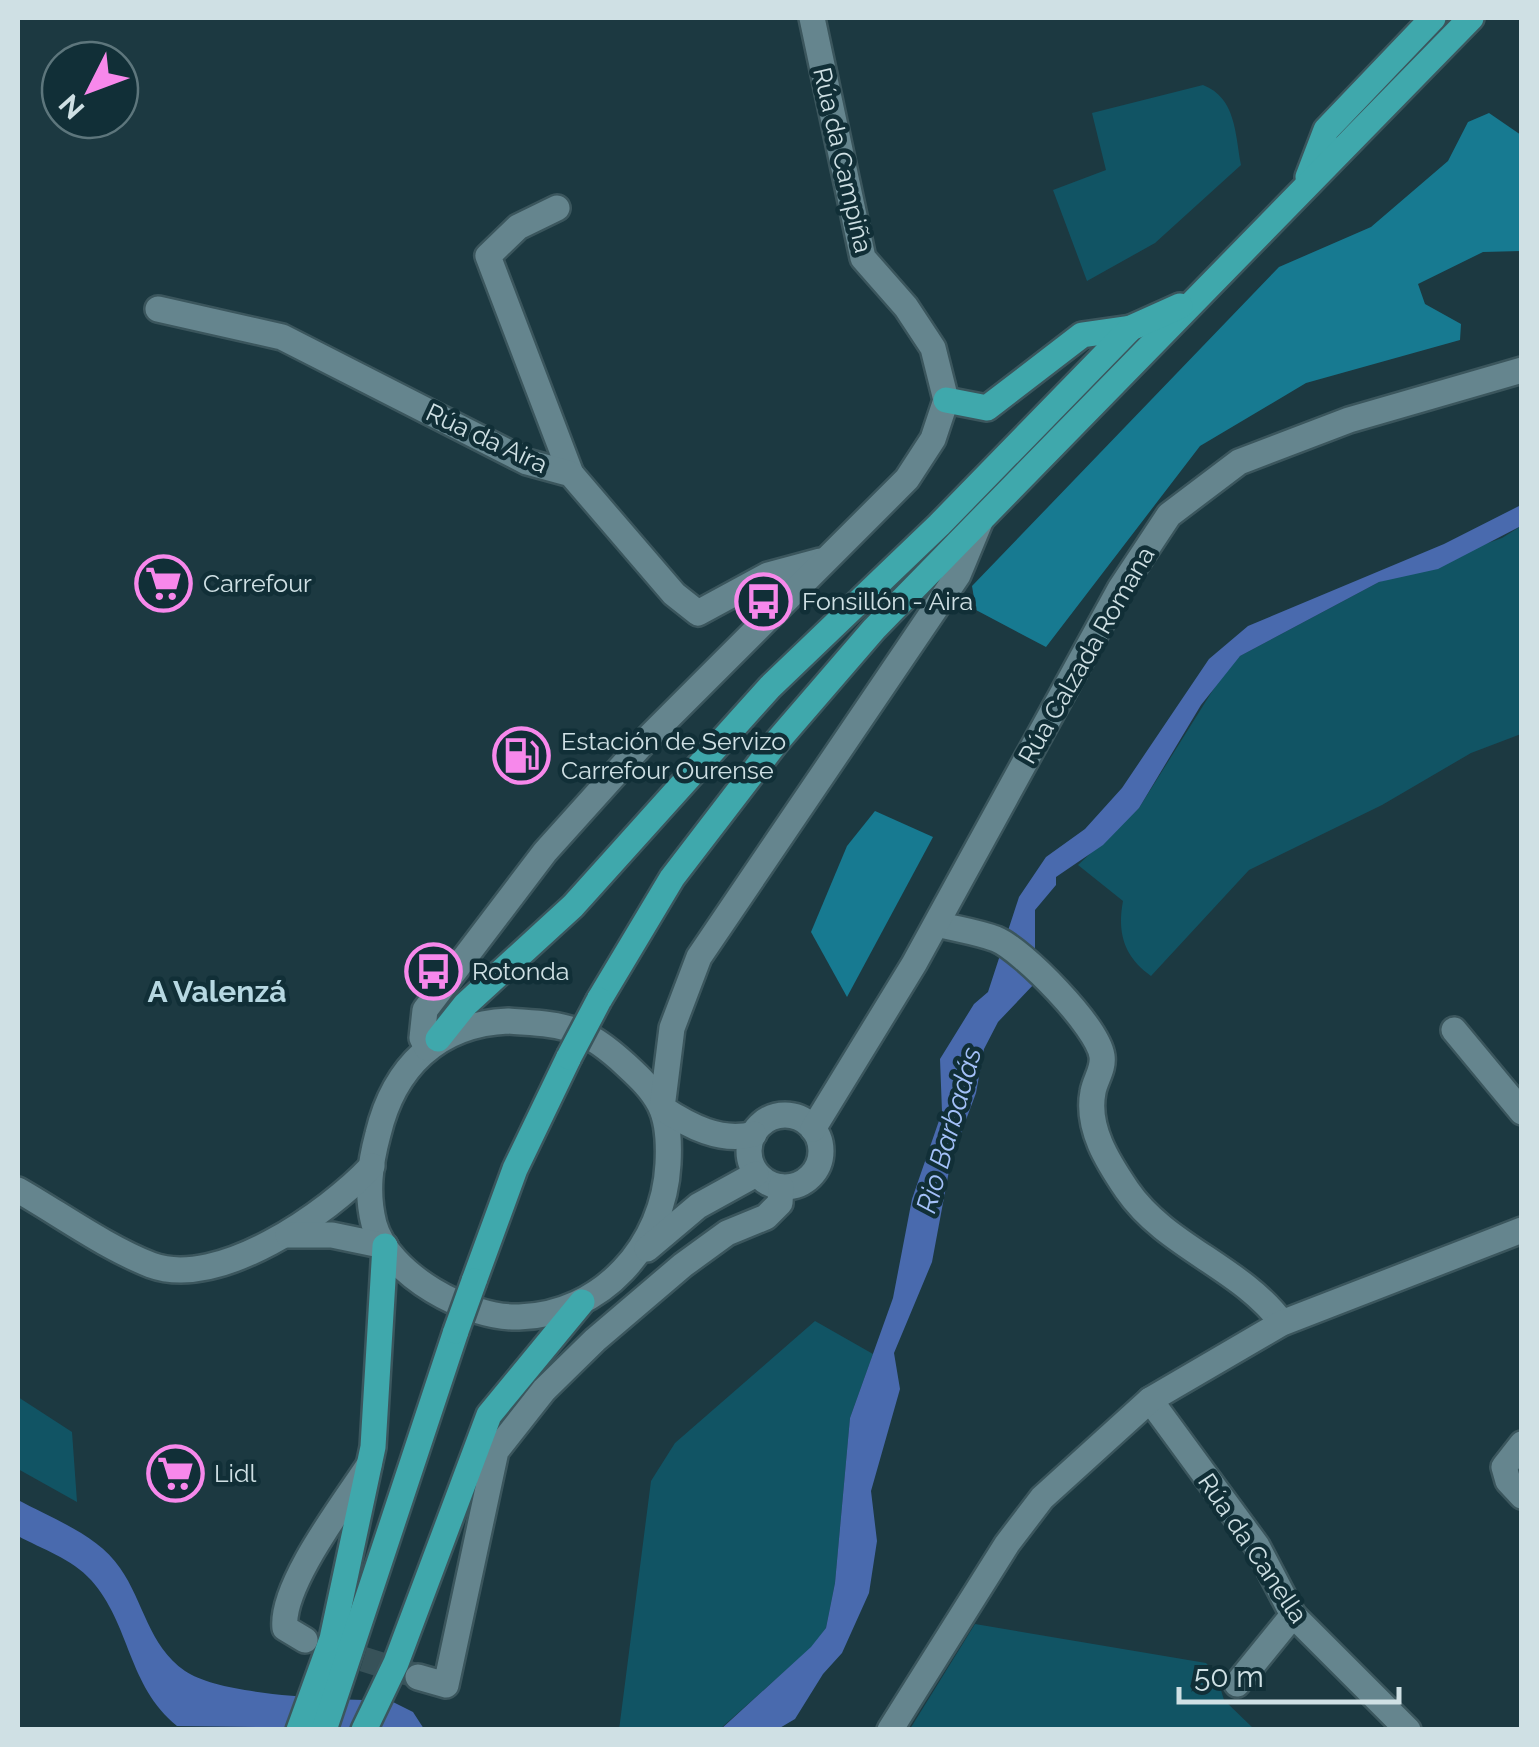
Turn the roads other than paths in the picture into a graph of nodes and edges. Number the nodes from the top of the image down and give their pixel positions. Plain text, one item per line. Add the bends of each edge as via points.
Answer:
1 (812, 18) edge
2 (1433, 18) edge
3 (1471, 18) edge
4 (1304, 186) junction
5 (558, 208) dead end
6 (1194, 300) junction
7 (158, 310) dead end
8 (1131, 328) junction
9 (1522, 370) edge
10 (946, 400) junction
11 (571, 474) junction
12 (983, 516) junction
13 (822, 560) junction
14 (937, 924) junction
15 (1454, 1030) dead end
16 (432, 1043) junction
17 (662, 1108) junction
18 (1522, 1112) edge
19 (814, 1129) junction
20 (754, 1134) junction
21 (372, 1166) junction
22 (756, 1174) junction
23 (781, 1188) junction
24 (18, 1190) edge
25 (1522, 1230) edge
26 (288, 1234) junction
27 (385, 1246) junction
28 (628, 1266) junction
29 (582, 1302) junction
30 (1282, 1323) junction
31 (1150, 1400) junction
32 (1522, 1444) edge
33 (486, 1447) junction
34 (368, 1465) junction
35 (1522, 1496) edge
36 (1293, 1615) junction
37 (304, 1640) dead end
38 (418, 1676) tunnel mouth
39 (1237, 1684) dead end
40 (299, 1730) edge
41 (324, 1730) edge
42 (364, 1730) edge
43 (890, 1730) edge
44 (1408, 1730) edge

1 - 10 street, Rúa da Campiña via 863,258 933,348
2 - 4 main road via 1326,130
3 - 4 main road
4 - 6 main road
5 - 11 street via 518,227 488,256
6 - 8 main road
6 - 12 main road
7 - 11 street, Rúa da Aira via 282,337 527,462
8 - 10 main road via 1082,335 987,408
8 - 16 main road via 770,688 574,906
9 - 14 street, Rúa Calzada Romana via 1349,420 1240,462 1169,516 1120,589
10 - 13 street via 933,439 907,479
11 - 13 street, Rúa da Aira via 698,613 768,574
12 - 17 street via 958,576 700,957 672,1028
12 - 41 main road, bridge via 774,745 672,878 599,1000 515,1169
13 - 16 street via 545,852 426,1010 422,1023
14 - 19 street, Rúa Calzada Romana
14 - 30 street via 998,940 1059,994 1096,1041 1101,1070 1090,1113 1128,1192 1153,1218 1248,1283
15 - 18 street
16 - 17 street via 462,1027 496,1021 577,1031 616,1056
16 - 21 street via 384,1106
17 - 20 street via 702,1130 739,1138
17 - 28 street via 667,1188 654,1228
19 - 20 street via 789,1115 763,1123
19 - 23 street via 820,1142 816,1169 808,1180
20 - 22 street via 749,1147
21 - 26 street
21 - 27 street via 368,1194
22 - 23 street
22 - 28 street via 698,1206
23 - 33 street via 780,1202 766,1217 726,1234 595,1340
24 - 26 street via 154,1266 214,1266
25 - 30 street
26 - 27 street
27 - 29 street via 424,1286 483,1312 516,1318
27 - 34 main road via 378,1406
28 - 29 street
29 - 33 main road via 509,1386
30 - 31 street
31 - 36 street, Rúa da Canella via 1257,1546
31 - 43 street via 1042,1498
32 - 35 street via 1504,1467
33 - 38 street via 446,1685
33 - 42 main road
34 - 37 street via 284,1614 285,1628
34 - 40 main road via 332,1639
36 - 39 street
36 - 44 street, Rúa da Canella

